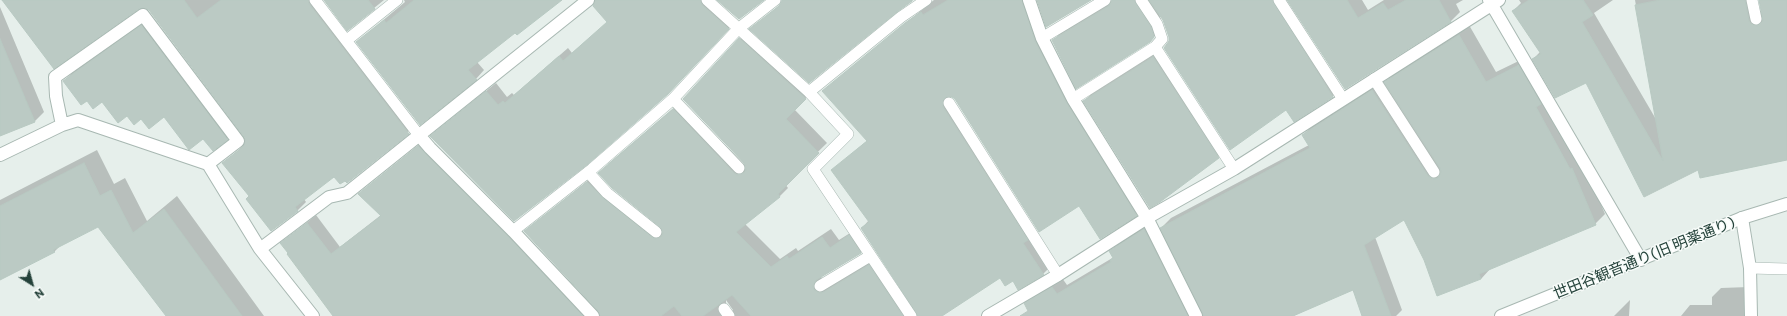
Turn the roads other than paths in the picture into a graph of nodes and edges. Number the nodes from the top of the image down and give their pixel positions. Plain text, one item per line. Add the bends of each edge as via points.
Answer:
1 (316, 0) edge
2 (397, 0) edge
3 (588, 0) edge
4 (707, 0) edge
5 (775, 0) edge
6 (926, 0) edge
7 (1028, 0) edge
8 (1105, 0) edge
9 (1141, 0) edge
10 (1279, 0) edge
11 (1752, 0) edge
12 (1494, 2) edge
13 (1756, 19) dead end
14 (738, 29) junction
15 (1042, 38) junction
16 (347, 40) junction
17 (1154, 46) junction
18 (1374, 79) junction
19 (809, 92) junction
20 (673, 99) junction
21 (1073, 99) junction
22 (1343, 99) junction
23 (948, 103) dead end
24 (62, 125) junction
25 (418, 134) junction
26 (0, 155) edge
27 (208, 164) junction
28 (739, 168) dead end
29 (1234, 170) junction
30 (588, 172) junction
31 (1434, 172) dead end
32 (1787, 204) edge
33 (1147, 218) junction
34 (1742, 218) junction
35 (513, 231) junction
36 (656, 232) dead end
37 (260, 249) junction
38 (870, 256) junction
39 (1640, 260) junction
40 (1750, 268) junction
41 (1787, 269) edge
42 (1058, 275) junction
43 (820, 286) dead end
44 (313, 316) edge
45 (593, 316) edge
46 (911, 316) edge
47 (988, 316) edge
48 (1196, 316) edge
49 (1501, 316) edge
50 (1751, 316) edge

1 - 16 lane
2 - 16 lane
3 - 25 street
4 - 14 lane
5 - 14 lane
6 - 19 lane
7 - 15 street
8 - 15 lane
9 - 17 lane via 1157,24 1162,39
10 - 22 lane
11 - 13 lane
12 - 18 street
12 - 39 street
14 - 19 lane
14 - 20 lane
15 - 21 street
16 - 25 lane
17 - 21 lane
17 - 29 lane
18 - 22 street
18 - 31 lane
19 - 38 lane via 848,134 813,169
20 - 28 lane
20 - 30 lane
21 - 33 street
22 - 29 street
23 - 42 lane
24 - 26 street
24 - 27 street via 78,120
24 - 27 street via 55,78 143,15 238,141
25 - 35 street
25 - 37 street via 347,193 329,198
27 - 37 street
29 - 33 street
30 - 35 lane
30 - 36 lane via 607,193
32 - 34 street, 世田谷観音通り(旧 明薬通り)
33 - 42 street
33 - 48 street
34 - 39 street, 世田谷観音通り(旧 明薬通り)
34 - 40 street
35 - 45 street
37 - 44 street
38 - 43 lane
38 - 46 lane
39 - 49 street, 世田谷観音通り(旧 明薬通り)
40 - 41 lane
40 - 50 street
42 - 47 street

